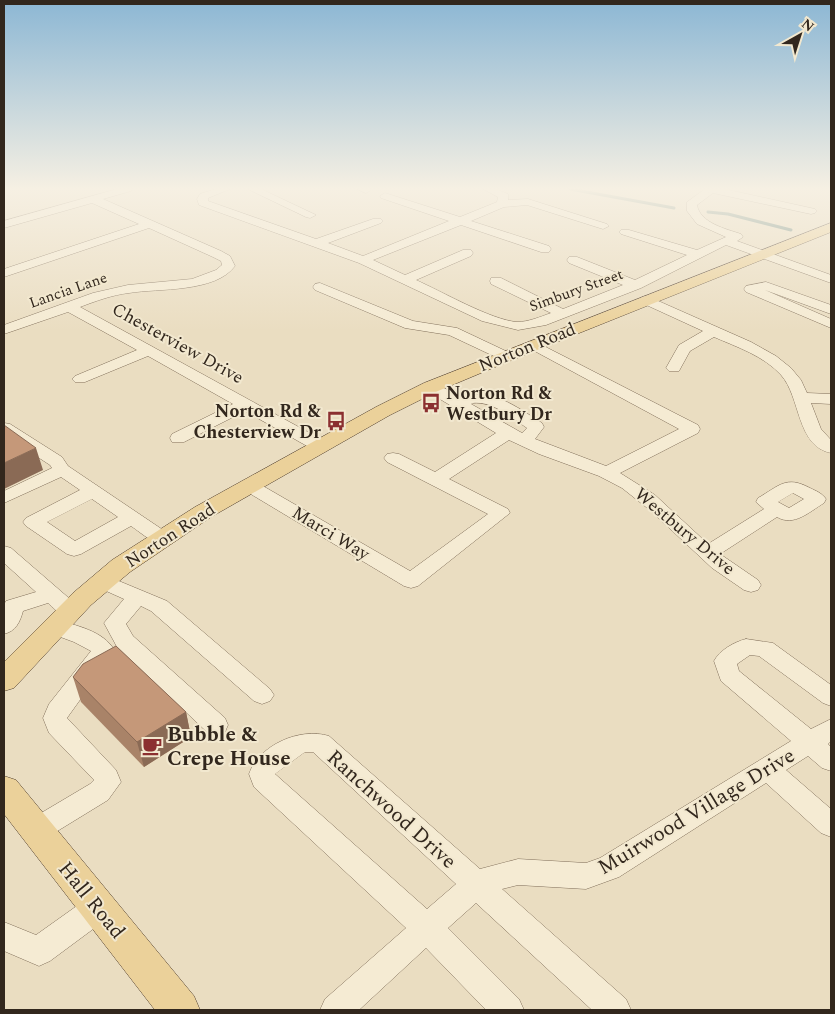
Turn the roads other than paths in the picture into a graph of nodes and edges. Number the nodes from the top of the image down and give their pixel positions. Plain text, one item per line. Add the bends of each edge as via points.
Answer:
1 (113, 236) edge
2 (178, 236) edge
3 (294, 236) edge
4 (336, 236) edge
5 (423, 236) edge
6 (505, 236) edge
7 (639, 236) edge
8 (736, 236) edge
9 (808, 236) edge
10 (725, 240) junction
11 (315, 244) junction
12 (545, 250) dead end
13 (467, 253) dead end
14 (698, 254) junction
15 (764, 254) junction
16 (363, 260) junction
17 (573, 260) dead end
18 (229, 266) joint
19 (4, 272) edge
20 (829, 276) edge
21 (404, 280) junction
22 (496, 281) dead end
23 (320, 287) dead end
24 (642, 293) junction
25 (827, 305) edge
26 (68, 306) junction
27 (804, 312) junction
28 (563, 314) junction
29 (831, 324) edge
30 (518, 326) joint
31 (4, 330) edge
32 (714, 331) junction
33 (534, 345) junction
34 (150, 350) junction
35 (505, 356) junction
36 (674, 368) dead end
37 (80, 379) dead end
38 (431, 387) junction
39 (801, 398) junction
40 (831, 399) edge
41 (247, 404) junction
42 (458, 404) junction
43 (4, 428) edge
44 (692, 429) joint
45 (515, 437) junction
46 (178, 438) dead end
47 (320, 446) junction
48 (831, 448) edge
49 (393, 458) dead end
50 (62, 470) junction
51 (606, 472) junction
52 (436, 480) junction
53 (250, 486) junction
54 (92, 491) junction
55 (4, 498) edge
56 (777, 509) dead end
57 (131, 518) junction
58 (162, 538) junction
59 (4, 552) edge
60 (707, 553) junction
61 (102, 581) junction
62 (751, 585) dead end
63 (137, 596) junction
64 (9, 604) edge
65 (59, 611) junction
66 (4, 626) edge
67 (4, 680) edge
68 (262, 695) dead end
69 (831, 698) edge
70 (216, 725) dead end
71 (820, 736) edge
72 (831, 761) edge
73 (768, 769) junction
74 (4, 790) edge
75 (831, 825) edge
76 (36, 830) junction
77 (475, 885) junction
78 (98, 908) junction
79 (428, 928) junction
80 (4, 936) edge
81 (180, 1010) edge
82 (336, 1010) edge
83 (508, 1010) edge
84 (615, 1010) edge

1 - 19 street
2 - 18 street via 217,254
3 - 11 street
4 - 11 street
5 - 16 street
6 - 12 street
7 - 14 street
8 - 10 street
9 - 15 main road, Norton Road
10 - 14 street, Simbury Street
10 - 15 street
11 - 16 street
13 - 21 street
14 - 24 street, Simbury Street
15 - 20 street
15 - 24 main road, Norton Road
16 - 21 street
17 - 24 street
18 - 26 street, Lancia Lane via 221,273 194,283 112,292
21 - 30 street via 487,318
22 - 28 street
23 - 35 street via 410,325 458,334
24 - 28 street, Simbury Street
24 - 32 street
24 - 33 main road, Norton Road
25 - 27 street
25 - 27 street via 766,286 751,289
26 - 31 street, Lancia Lane
26 - 34 street, Chesterview Drive
27 - 29 street
28 - 30 street, Simbury Street
32 - 36 street via 684,348
32 - 39 street via 776,363 787,373
33 - 35 main road, Norton Road
33 - 44 street
34 - 37 street
34 - 41 street, Chesterview Drive
35 - 38 main road, Norton Road
38 - 42 street, Westbury Drive
38 - 47 main road, Norton Road
39 - 40 street
39 - 48 street via 810,427
41 - 46 street
41 - 47 street, Chesterview Drive
42 - 45 street, Westbury Drive
42 - 45 street via 476,398 488,399 536,427 534,432
43 - 50 street via 56,461
44 - 51 street
45 - 51 street, Westbury Drive
45 - 52 street
47 - 53 main road, Norton Road
49 - 52 street
50 - 54 street
50 - 55 street
51 - 60 street, Westbury Drive via 649,498
52 - 53 street, Marci Way via 501,513 411,581
53 - 58 main road, Norton Road
54 - 57 street
54 - 57 street via 33,522 74,550
56 - 60 street
57 - 58 street
58 - 61 main road, Norton Road
59 - 65 street
60 - 62 street, Westbury Drive
61 - 63 street
61 - 65 main road, Norton Road
63 - 68 street via 159,606 176,619
63 - 70 street via 115,623 116,628 125,642
64 - 65 street
64 - 66 street via 10,619
65 - 67 main road, Norton Road
65 - 76 street via 104,651 57,711 55,718 58,726 108,776 108,782 99,792
69 - 71 street via 765,649 746,647 724,661 729,675
71 - 72 street
71 - 73 street, Muirwood Village Drive
73 - 75 street
73 - 77 street, Muirwood Village Drive via 609,868 586,876 518,872
74 - 76 main road, Hall Road
76 - 78 main road, Hall Road
77 - 79 street, Muirwood Village Drive
77 - 79 street, Ranchwood Drive via 320,743 301,742 264,768 263,779
77 - 84 street, Ranchwood Drive
78 - 80 street via 39,951
78 - 81 main road, Hall Road
79 - 82 street, Muirwood Village Drive
79 - 83 street, Ranchwood Drive

